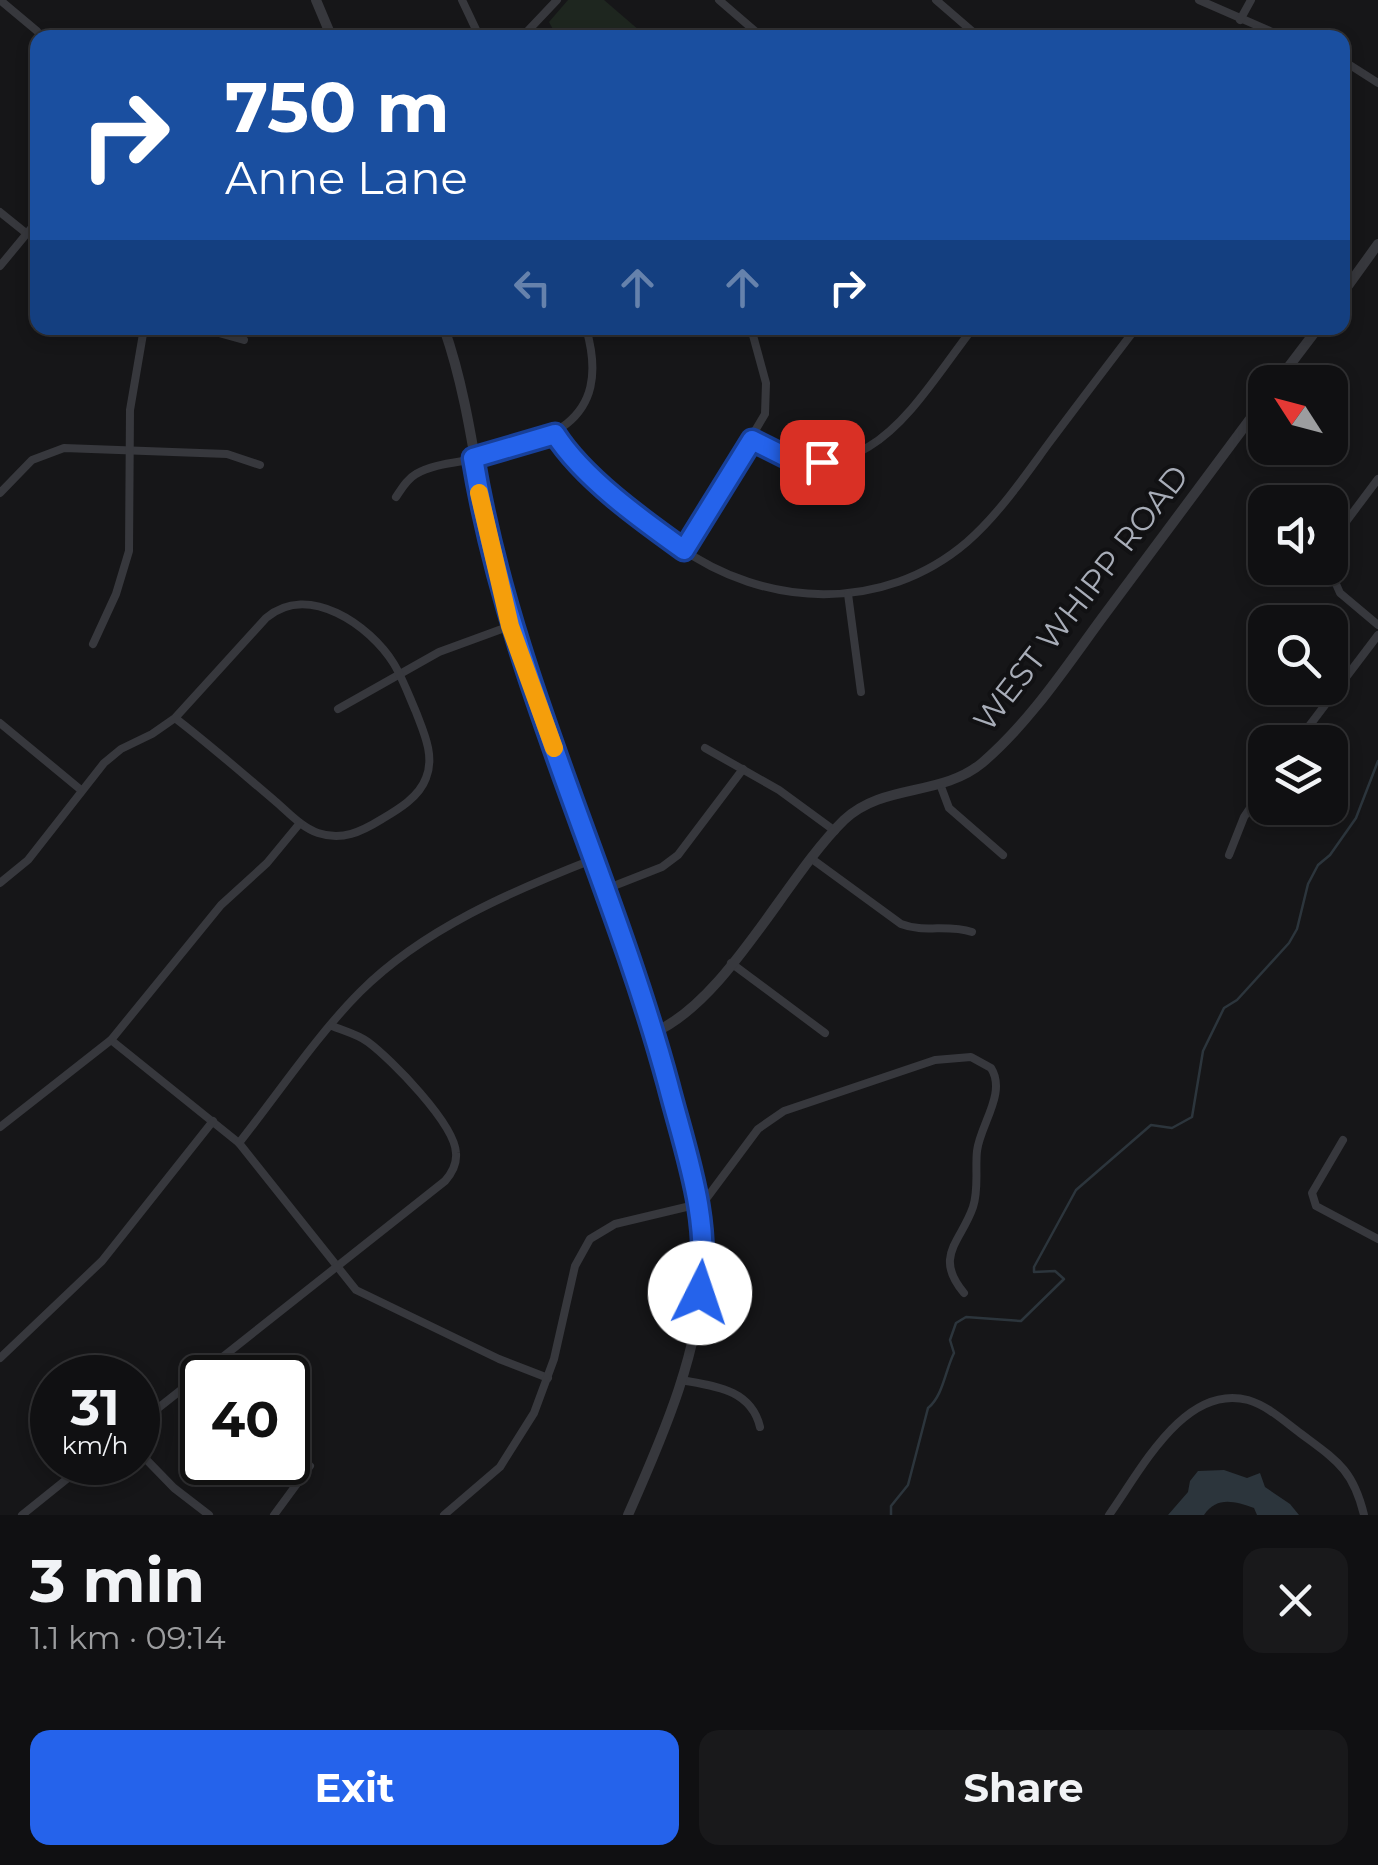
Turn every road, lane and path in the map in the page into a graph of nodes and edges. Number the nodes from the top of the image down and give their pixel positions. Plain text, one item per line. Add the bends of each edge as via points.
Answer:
1 (0, 0) edge
2 (316, 0) edge
3 (462, 0) edge
4 (557, 0) edge
5 (720, 0) edge
6 (936, 0) edge
7 (1198, 0) edge
8 (1251, 0) edge
9 (1240, 20) junction
10 (36, 30) edge
11 (329, 30) edge
12 (476, 30) edge
13 (529, 30) edge
14 (754, 30) edge
15 (971, 30) edge
16 (1266, 30) edge
17 (1350, 65) edge
18 (1378, 83) edge
19 (0, 212) edge
20 (30, 229) edge
21 (26, 233) junction
22 (1378, 244) edge
23 (0, 266) edge
24 (1350, 283) edge
25 (143, 335) edge
26 (226, 335) edge
27 (446, 335) edge
28 (588, 335) edge
29 (753, 335) edge
30 (967, 335) edge
31 (1131, 335) edge
32 (1313, 335) edge
33 (244, 340) dead end
34 (1291, 365) edge
35 (1248, 422) edge
36 (555, 434) junction
37 (752, 440) junction
38 (130, 450) junction
39 (473, 458) junction
40 (260, 465) dead end
41 (1378, 479) edge
42 (0, 493) edge
43 (396, 497) dead end
44 (1348, 518) edge
45 (684, 550) junction
46 (1336, 585) edge
47 (848, 594) junction
48 (1378, 624) edge
49 (510, 626) junction
50 (1378, 634) edge
51 (93, 644) dead end
52 (399, 673) junction
53 (861, 692) dead end
54 (338, 708) dead end
55 (175, 718) junction
56 (0, 723) edge
57 (1311, 725) edge
58 (705, 748) dead end
59 (743, 769) junction
60 (940, 784) junction
61 (81, 790) junction
62 (1248, 810) edge
63 (300, 822) junction
64 (835, 831) junction
65 (1003, 855) dead end
66 (1229, 855) dead end
67 (594, 859) junction
68 (812, 859) junction
69 (0, 884) edge
70 (606, 889) junction
71 (972, 932) dead end
72 (732, 963) junction
73 (332, 1026) junction
74 (654, 1032) junction
75 (826, 1033) dead end
76 (111, 1040) junction
77 (213, 1121) junction
78 (0, 1128) edge
79 (1342, 1140) dead end
80 (239, 1143) junction
81 (700, 1205) junction
82 (1378, 1239) edge
83 (337, 1267) junction
84 (964, 1293) dead end
85 (0, 1358) edge
86 (548, 1378) junction
87 (681, 1380) junction
88 (160, 1407) edge
89 (760, 1427) dead end
90 (160, 1474) edge
91 (59, 1485) edge
92 (296, 1485) edge
93 (22, 1515) edge
94 (209, 1515) edge
95 (274, 1515) edge
96 (444, 1515) edge
97 (628, 1515) edge
98 (1109, 1515) edge
99 (1364, 1515) edge

1 - 10 street
2 - 11 street
3 - 12 street
4 - 13 street
5 - 14 street
6 - 15 street
7 - 9 street
8 - 9 street
9 - 16 street
17 - 18 street
19 - 21 street
20 - 21 street
21 - 23 street
22 - 24 street
25 - 38 street
26 - 33 street
27 - 39 street
28 - 36 street via 589,391
29 - 37 street via 768,395
30 - 37 street via 899,424 859,454 806,461
31 - 47 street via 967,542 916,575
32 - 34 street
35 - 60 street, WEST WHIPP ROAD via 1016,728 978,766
36 - 39 street
36 - 45 street via 586,471
37 - 45 street
38 - 40 street via 227,454
38 - 42 street via 52,450 32,460
38 - 51 street via 126,562
39 - 43 street via 419,472
39 - 49 street
41 - 44 street
45 - 47 street via 754,586
46 - 48 street
47 - 53 street
49 - 52 street
49 - 67 street
50 - 57 street
52 - 54 street
52 - 55 street via 356,624 320,607 292,604 266,618
52 - 63 street via 430,754 422,788 356,833 330,836
55 - 61 street via 112,754
55 - 63 street
56 - 61 street
58 - 59 street
59 - 64 street
59 - 70 street via 678,856
60 - 64 street, WEST WHIPP ROAD via 878,798
60 - 65 street via 949,808
61 - 69 street via 28,860
62 - 66 street
63 - 76 street
64 - 68 street, WEST WHIPP ROAD
67 - 70 street
67 - 73 street via 509,894 413,950 359,993
68 - 71 street via 901,924
68 - 72 street, WEST WHIPP ROAD
70 - 74 street
72 - 74 street, WEST WHIPP ROAD via 684,1014
72 - 75 street
73 - 80 street
73 - 83 street via 367,1041 408,1078 456,1152 445,1182
74 - 81 street
76 - 77 street
76 - 78 street
77 - 80 street
77 - 85 street via 102,1261
79 - 82 street via 1312,1200
80 - 83 street
81 - 84 street via 758,1129 784,1111 935,1060 979,1060 991,1068 997,1085 979,1140 974,1203 950,1252 952,1276
81 - 86 street via 615,1224 590,1239 575,1266
81 - 87 street via 704,1268
83 - 86 street via 364,1295
83 - 88 street
86 - 96 street via 500,1466
87 - 89 street via 740,1396
87 - 97 street
90 - 94 street
91 - 93 street
92 - 95 street
98 - 99 street via 1176,1423 1194,1408 1226,1398 1268,1409 1338,1461 1353,1480

